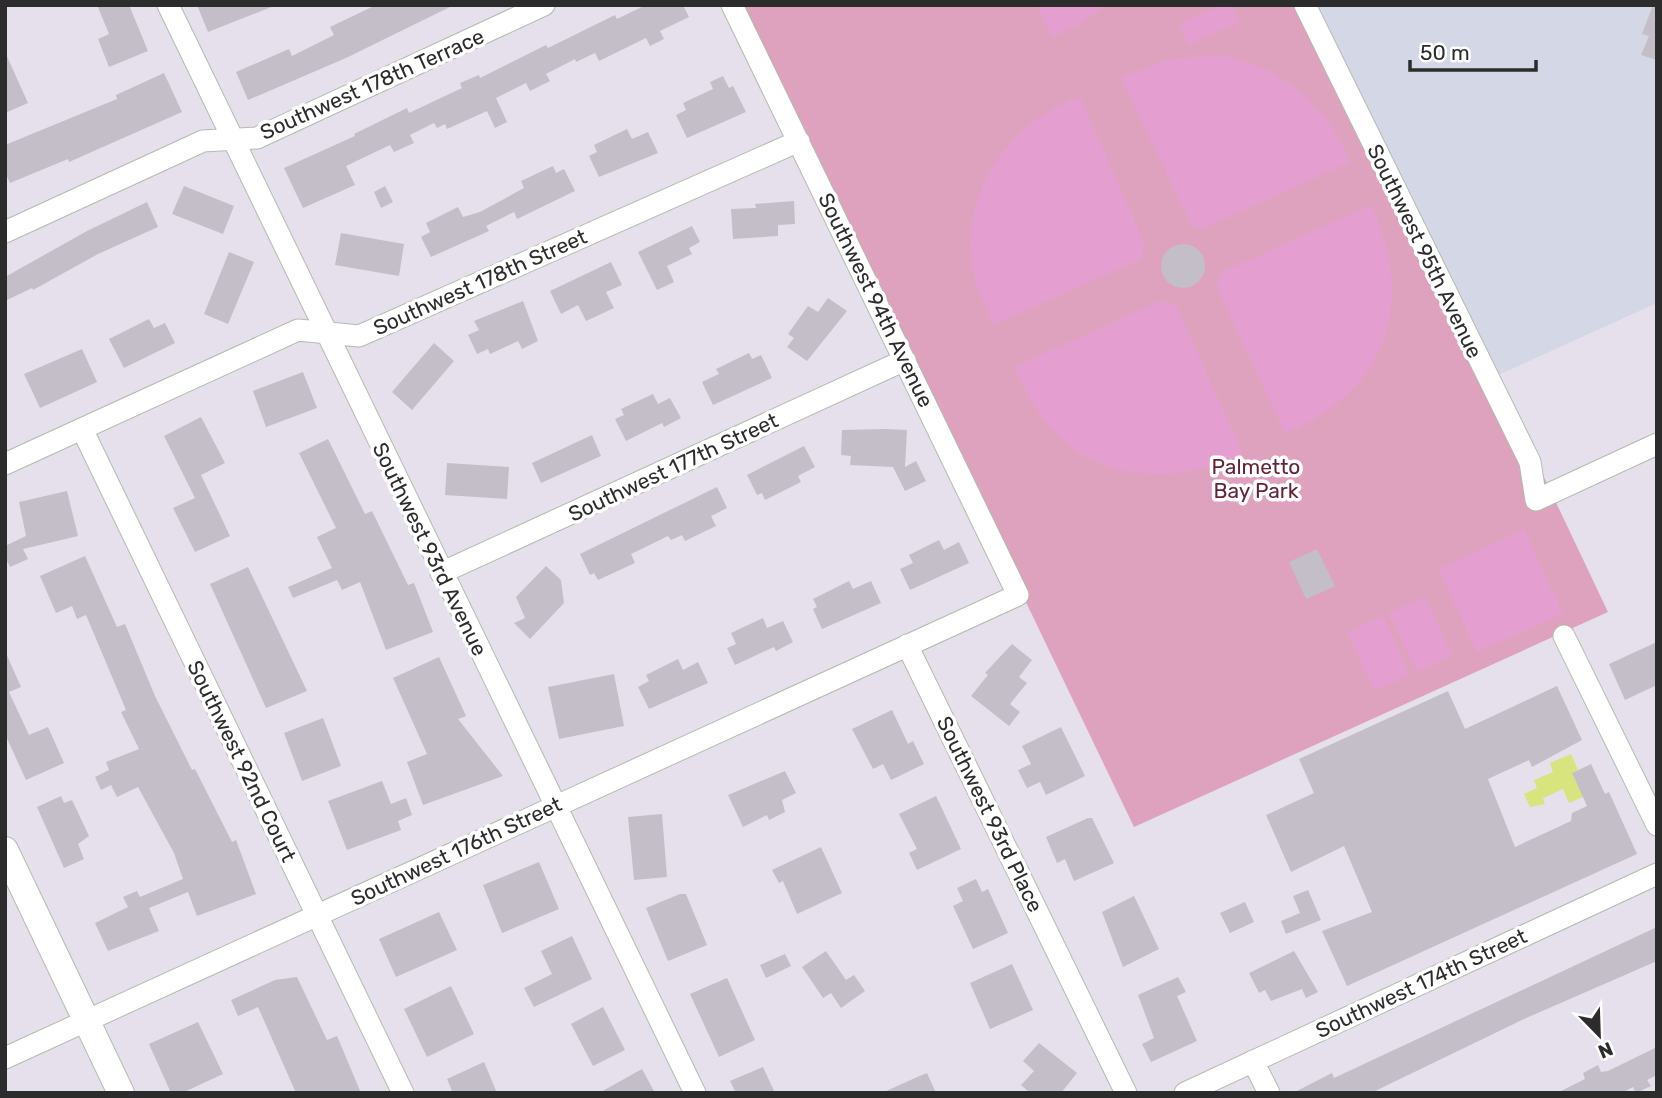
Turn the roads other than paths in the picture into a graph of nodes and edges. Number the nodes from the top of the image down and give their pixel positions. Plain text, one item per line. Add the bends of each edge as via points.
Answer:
1 (167, 5) edge
2 (544, 5) edge
3 (732, 5) edge
4 (1305, 5) edge
5 (233, 140) junction
6 (799, 141) junction
7 (5, 232) edge
8 (328, 335) junction
9 (905, 360) junction
10 (82, 429) junction
11 (1657, 444) edge
12 (5, 464) edge
13 (441, 573) junction
14 (1564, 636) dead end
15 (907, 645) junction
16 (556, 806) junction
17 (1657, 825) edge
18 (5, 850) edge
19 (1657, 873) edge
20 (317, 915) junction
21 (86, 1019) junction
22 (5, 1058) edge
23 (1253, 1061) junction
24 (121, 1093) edge
25 (403, 1093) edge
26 (695, 1093) edge
27 (1126, 1093) edge
28 (1185, 1093) edge
29 (1269, 1093) edge

1 - 5 street, Southwest 93rd Avenue
2 - 5 street, Southwest 178th Terrace via 257,138
3 - 6 street, Southwest 94th Avenue
4 - 11 street, Southwest 95th Avenue via 1530,462 1536,500
5 - 7 street, Southwest 178th Terrace via 203,141
5 - 8 street, Southwest 93rd Avenue
6 - 8 street, Southwest 178th Street via 359,336
6 - 9 street, Southwest 94th Avenue
8 - 10 street, Southwest 178th Street via 298,330
8 - 13 street, Southwest 93rd Avenue
9 - 13 street, Southwest 177th Street
9 - 15 street, Southwest 94th Avenue via 1018,596
10 - 12 street, Southwest 178th Street
10 - 20 street, Southwest 92nd Court
13 - 16 street, Southwest 93rd Avenue
14 - 17 street
15 - 16 street, Southwest 176th Street
15 - 27 street, Southwest 93rd Place
16 - 20 street, Southwest 176th Street
16 - 26 street, Southwest 93rd Avenue
18 - 21 street
19 - 23 street, Southwest 174th Street
20 - 21 street, Southwest 176th Street
20 - 25 street, Southwest 92nd Court
21 - 22 street, Southwest 176th Street
21 - 24 street
23 - 28 street, Southwest 174th Street
23 - 29 street

